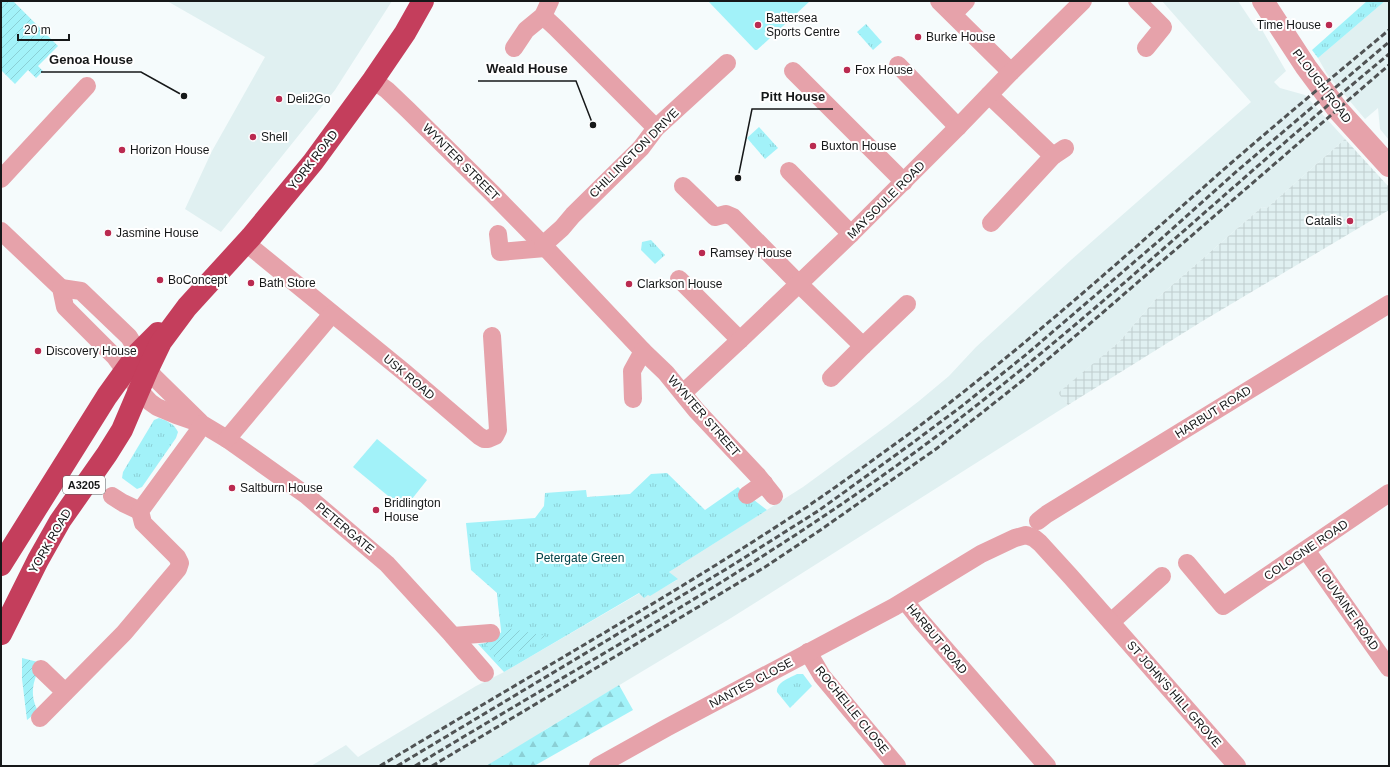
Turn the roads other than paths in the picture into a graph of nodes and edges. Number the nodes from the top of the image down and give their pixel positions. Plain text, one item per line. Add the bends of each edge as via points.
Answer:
1 (423, 1) edge
2 (939, 1) edge
3 (966, 1) edge
4 (1083, 1) edge
5 (1137, 1) edge
6 (1272, 5) edge
7 (546, 9) edge
8 (953, 14) junction
9 (514, 48) dead end
10 (1146, 48) dead end
11 (727, 63) dead end
12 (898, 64) dead end
13 (793, 72) dead end
14 (1011, 72) junction
15 (373, 80) junction
16 (87, 86) dead end
17 (989, 95) junction
18 (958, 127) junction
19 (656, 128) junction
20 (1389, 166) edge
21 (789, 171) dead end
22 (1, 179) edge
23 (904, 182) junction
24 (683, 186) dead end
25 (991, 223) dead end
26 (1, 231) edge
27 (498, 234) dead end
28 (852, 234) junction
29 (246, 243) junction
30 (544, 247) junction
31 (679, 279) dead end
32 (799, 284) junction
33 (61, 288) junction
34 (907, 304) dead end
35 (1389, 304) edge
36 (332, 314) junction
37 (492, 336) dead end
38 (740, 340) junction
39 (863, 346) junction
40 (643, 351) junction
41 (143, 361) junction
42 (125, 371) junction
43 (831, 378) dead end
44 (139, 390) junction
45 (683, 393) junction
46 (633, 399) dead end
47 (202, 424) junction
48 (227, 439) junction
49 (1389, 493) edge
50 (747, 495) dead end
51 (112, 496) dead end
52 (140, 511) junction
53 (1034, 528) junction
54 (1306, 550) junction
55 (1188, 563) dead end
56 (1, 565) edge
57 (1162, 576) dead end
58 (905, 601) junction
59 (1111, 622) junction
60 (491, 633) dead end
61 (1, 634) edge
62 (453, 636) junction
63 (808, 652) junction
64 (1389, 668) edge
65 (41, 669) dead end
66 (485, 673) dead end
67 (65, 692) junction
68 (40, 718) dead end
69 (598, 766) edge
70 (897, 766) edge
71 (1046, 766) edge
72 (1237, 766) edge

1 - 15 highway, YORK ROAD / A3205
2 - 8 street
3 - 8 street
4 - 14 street, MAYSOULE ROAD
5 - 10 street via 1163,27
6 - 20 street, PLOUGH ROAD via 1306,68 1338,110
7 - 9 street via 526,30
7 - 19 street via 556,28
8 - 14 street
11 - 19 street, CHILLINGTON DRIVE
12 - 18 street
13 - 23 street
14 - 17 street, MAYSOULE ROAD
15 - 29 highway, YORK ROAD / A3205 via 313,162
15 - 30 street, WYNTER STREET via 387,90 492,192
16 - 22 street
17 - 18 street, MAYSOULE ROAD
17 - 25 street via 1059,152
18 - 23 street, MAYSOULE ROAD
19 - 30 street, CHILLINGTON DRIVE via 640,148
21 - 28 street
23 - 28 street, MAYSOULE ROAD
24 - 32 street via 715,216 730,215
26 - 33 street
27 - 30 street via 500,252
28 - 32 street, MAYSOULE ROAD
29 - 36 street, USK ROAD
29 - 41 highway, YORK ROAD / A3205 via 166,326
30 - 40 street, WYNTER STREET
31 - 38 street
32 - 38 street, MAYSOULE ROAD
32 - 39 street
33 - 41 street, PETERGATE via 80,291 128,337
33 - 42 street, PETERGATE via 65,306 115,357
34 - 39 street
35 - 53 street, HARBUT ROAD via 1047,514
36 - 37 street, USK ROAD via 474,433 488,440 496,436 498,430
36 - 48 street
38 - 45 street, MAYSOULE ROAD
39 - 43 street
40 - 45 street, WYNTER STREET
40 - 46 street via 632,371
41 - 42 highway, YORK ROAD / A3205
41 - 44 highway, YORK ROAD / A3205
41 - 47 street, PETERGATE
42 - 44 street, PETERGATE
42 - 56 highway, YORK ROAD / A3205 via 63,464
44 - 47 street, PETERGATE via 157,407
44 - 61 highway, YORK ROAD / A3205 via 115,441 48,541
45 - 50 street, WYNTER STREET via 769,490
47 - 48 street, PETERGATE
47 - 52 street
48 - 62 street, PETERGATE via 306,495 387,564
49 - 54 street, COLOGNE ROAD
51 - 52 street via 122,504
52 - 67 street via 143,524 177,557 180,563 178,569 124,633
53 - 58 street, HARBUT ROAD via 981,554
53 - 59 street, ST JOHN'S HILL GROVE via 1034,538
54 - 55 street, COLOGNE ROAD via 1224,606
54 - 64 street, LOUVAINE ROAD
57 - 59 street
58 - 63 street, NANTES CLOSE
58 - 71 street, HARBUT ROAD
59 - 72 street, ST JOHN'S HILL GROVE
60 - 62 street
62 - 66 street, PETERGATE
63 - 69 street, NANTES CLOSE
63 - 70 street, ROCHELLE CLOSE via 822,676
65 - 67 street
67 - 68 street

